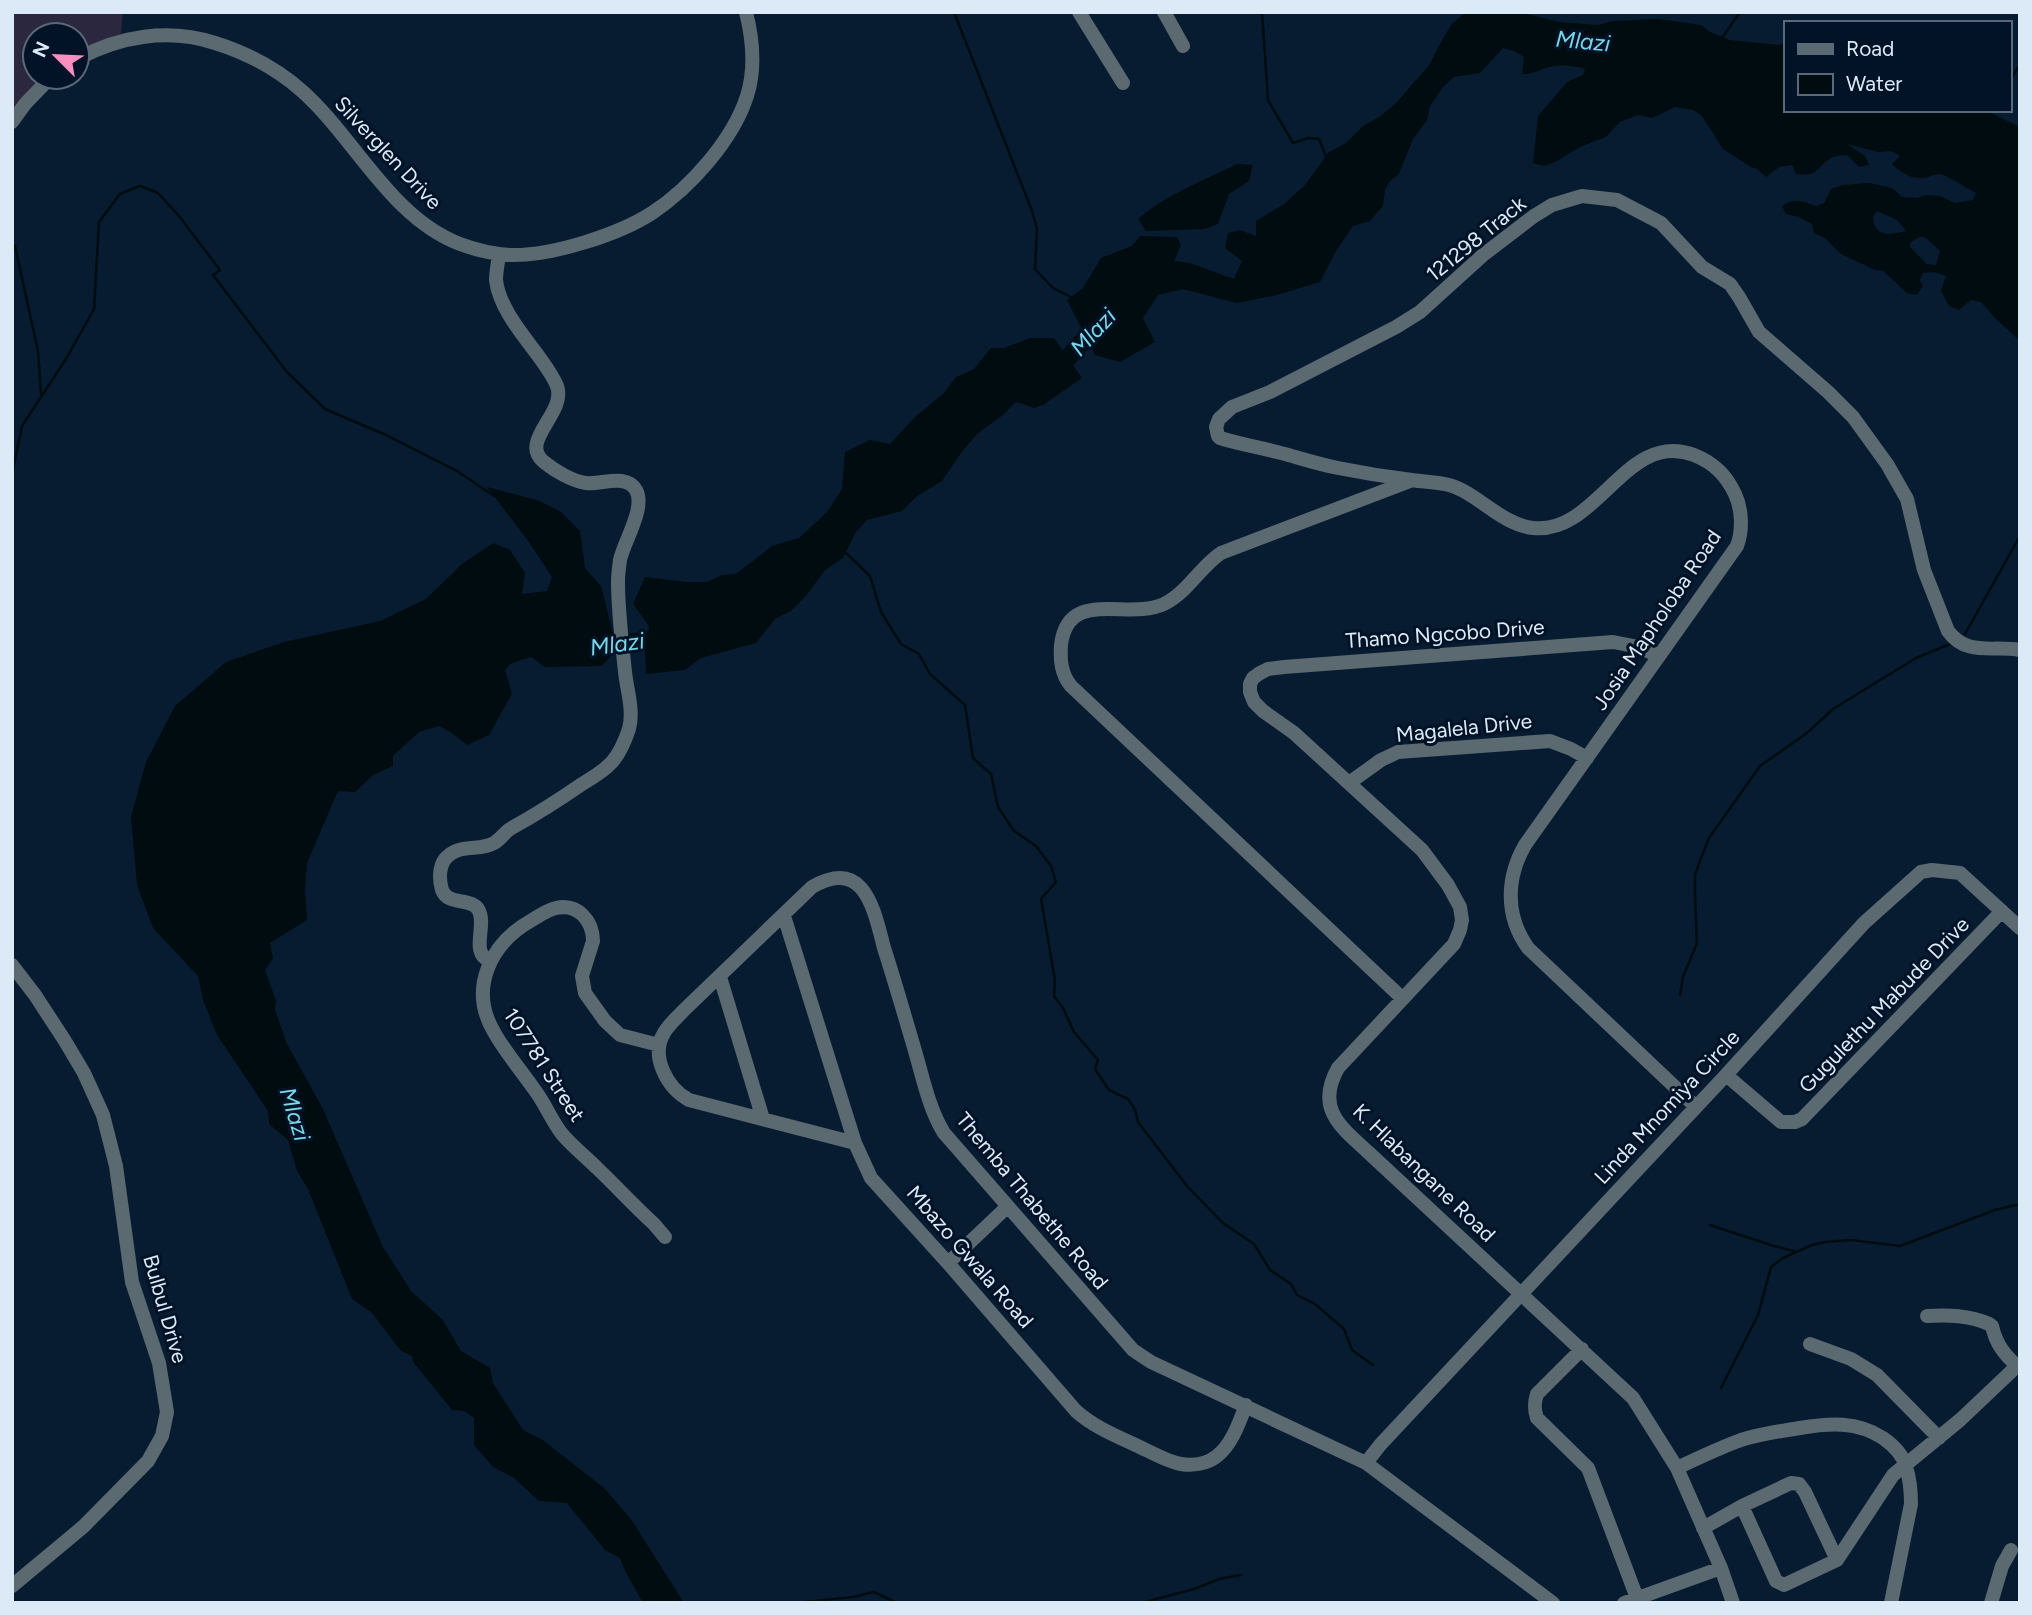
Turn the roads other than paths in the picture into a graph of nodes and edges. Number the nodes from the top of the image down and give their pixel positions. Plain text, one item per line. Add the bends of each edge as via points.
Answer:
1 (746, 12) edge
2 (1079, 12) edge
3 (1164, 12) edge
4 (1183, 46) dead end
5 (91, 53) edge
6 (1123, 83) dead end
7 (38, 91) edge
8 (12, 122) edge
9 (499, 254) junction
10 (1411, 480) junction
11 (2020, 650) edge
12 (1660, 656) junction
13 (1252, 697) joint
14 (1587, 758) junction
15 (1349, 783) junction
16 (2003, 911) junction
17 (784, 916) junction
18 (2020, 928) edge
19 (490, 961) junction
20 (12, 965) edge
21 (720, 976) junction
22 (1402, 998) junction
23 (659, 1045) junction
24 (1726, 1074) junction
25 (1695, 1106) junction
26 (763, 1119) junction
27 (855, 1143) junction
28 (1007, 1207) junction
29 (665, 1237) dead end
30 (948, 1263) junction
31 (1521, 1294) junction
32 (1927, 1315) dead end
33 (1810, 1344) dead end
34 (1582, 1349) junction
35 (1246, 1405) junction
36 (1939, 1438) junction
37 (1366, 1463) junction
38 (1906, 1465) junction
39 (1676, 1468) junction
40 (1742, 1506) junction
41 (1703, 1528) junction
42 (2011, 1549) dead end
43 (1837, 1560) junction
44 (1721, 1568) junction
45 (12, 1587) edge
46 (1631, 1600) edge
47 (1553, 1603) edge
48 (1733, 1603) edge
49 (1891, 1603) edge
50 (1991, 1603) edge

1 - 9 street, Silverglen Drive via 753,50 747,96 727,136 687,183 650,214 614,231 538,253
2 - 6 street
3 - 4 street
5 - 9 street, Silverglen Drive via 152,35 172,34 237,50 272,68 303,92 424,225 461,244
7 - 8 street
9 - 19 street via 496,277 502,298 558,391 554,412 537,438 538,456 571,478 591,483 627,482 637,492 638,507 618,579 631,710 621,747 606,768 494,843 460,849 442,864 444,894 477,909 479,951
10 - 11 street, 121298 Track via 1338,468 1229,441 1218,436 1217,423 1232,407 1420,312 1483,255 1552,205 1582,196 1618,201 1661,223 1702,267 1730,284 1759,332 1853,417 1908,499 1924,570 1953,638 1980,649
10 - 12 street, Josia Mapholoba Road via 1451,486 1511,521 1545,529 1579,514 1650,456 1687,453 1712,464 1737,498 1740,537
10 - 22 street, Josia Mapholoba Road via 1221,553 1163,604 1138,610 1079,612 1065,627 1061,658 1071,686
12 - 13 street, Thamo Ngcobo Drive via 1629,644 1605,642 1284,667 1255,676 1250,684
12 - 14 street, Josia Mapholoba Road
13 - 15 street, K. Hlabangane Road
14 - 15 street, Magalela Drive via 1550,741 1398,752
14 - 25 street, Josia Mapholoba Road via 1516,862 1510,888 1516,925 1528,948 1552,973
15 - 22 street, K. Hlabangane Road via 1422,850 1448,885 1461,914 1454,944
16 - 18 street, Linda Mnomiya Circle
16 - 24 street, Linda Mnomiya Circle via 1960,873 1921,872 1864,923
16 - 24 street, Gugulethu Mabude Drive via 1802,1119 1781,1122
17 - 21 street, Themba Thabethe Road
17 - 27 street, Mbazo Gwala Road
17 - 28 street, Themba Thabethe Road via 812,887 830,878 848,878 861,888 881,936 939,1125
19 - 23 street, 107781 Street via 505,939 526,923 554,908 575,909 588,920 593,936 582,976 585,993 621,1035
19 - 29 street, 107781 Street via 484,1000 494,1032 563,1135
20 - 45 street, Bulbul Drive via 65,1041 103,1115 116,1166 132,1282 159,1363 167,1412 162,1436 148,1461 84,1527
21 - 23 street, Themba Thabethe Road via 673,1022
21 - 26 street
22 - 31 street, K. Hlabangane Road via 1338,1068 1328,1094 1333,1115
23 - 26 street via 666,1076 682,1096
24 - 25 street, Linda Mnomiya Circle
25 - 31 street, Linda Mnomiya Circle
26 - 27 street
27 - 30 street, Mbazo Gwala Road via 871,1178
28 - 30 street
28 - 35 street, Themba Thabethe Road via 1132,1350
30 - 35 street, Mbazo Gwala Road via 1076,1411 1100,1428 1172,1462 1202,1464 1217,1457 1231,1439
31 - 34 street, K. Hlabangane Road
31 - 37 street, Linda Mnomiya Circle
32 - 36 street via 1980,1320 1993,1326 1997,1343 2017,1366
33 - 36 street via 1851,1359 1877,1375
34 - 39 street, K. Hlabangane Road via 1633,1398
34 - 46 street via 1537,1394 1534,1411 1588,1468
35 - 37 street, Themba Thabethe Road
36 - 38 street
37 - 47 street, Themba Thabethe Road
38 - 39 street via 1885,1439 1843,1423 1743,1440
38 - 43 street via 1893,1475
38 - 49 street via 1911,1504
39 - 41 street, K. Hlabangane Road
40 - 41 street
40 - 43 street via 1791,1483 1798,1485
40 - 43 street via 1776,1581 1784,1585
41 - 44 street, K. Hlabangane Road
42 - 50 street
44 - 46 street
44 - 48 street, K. Hlabangane Road

